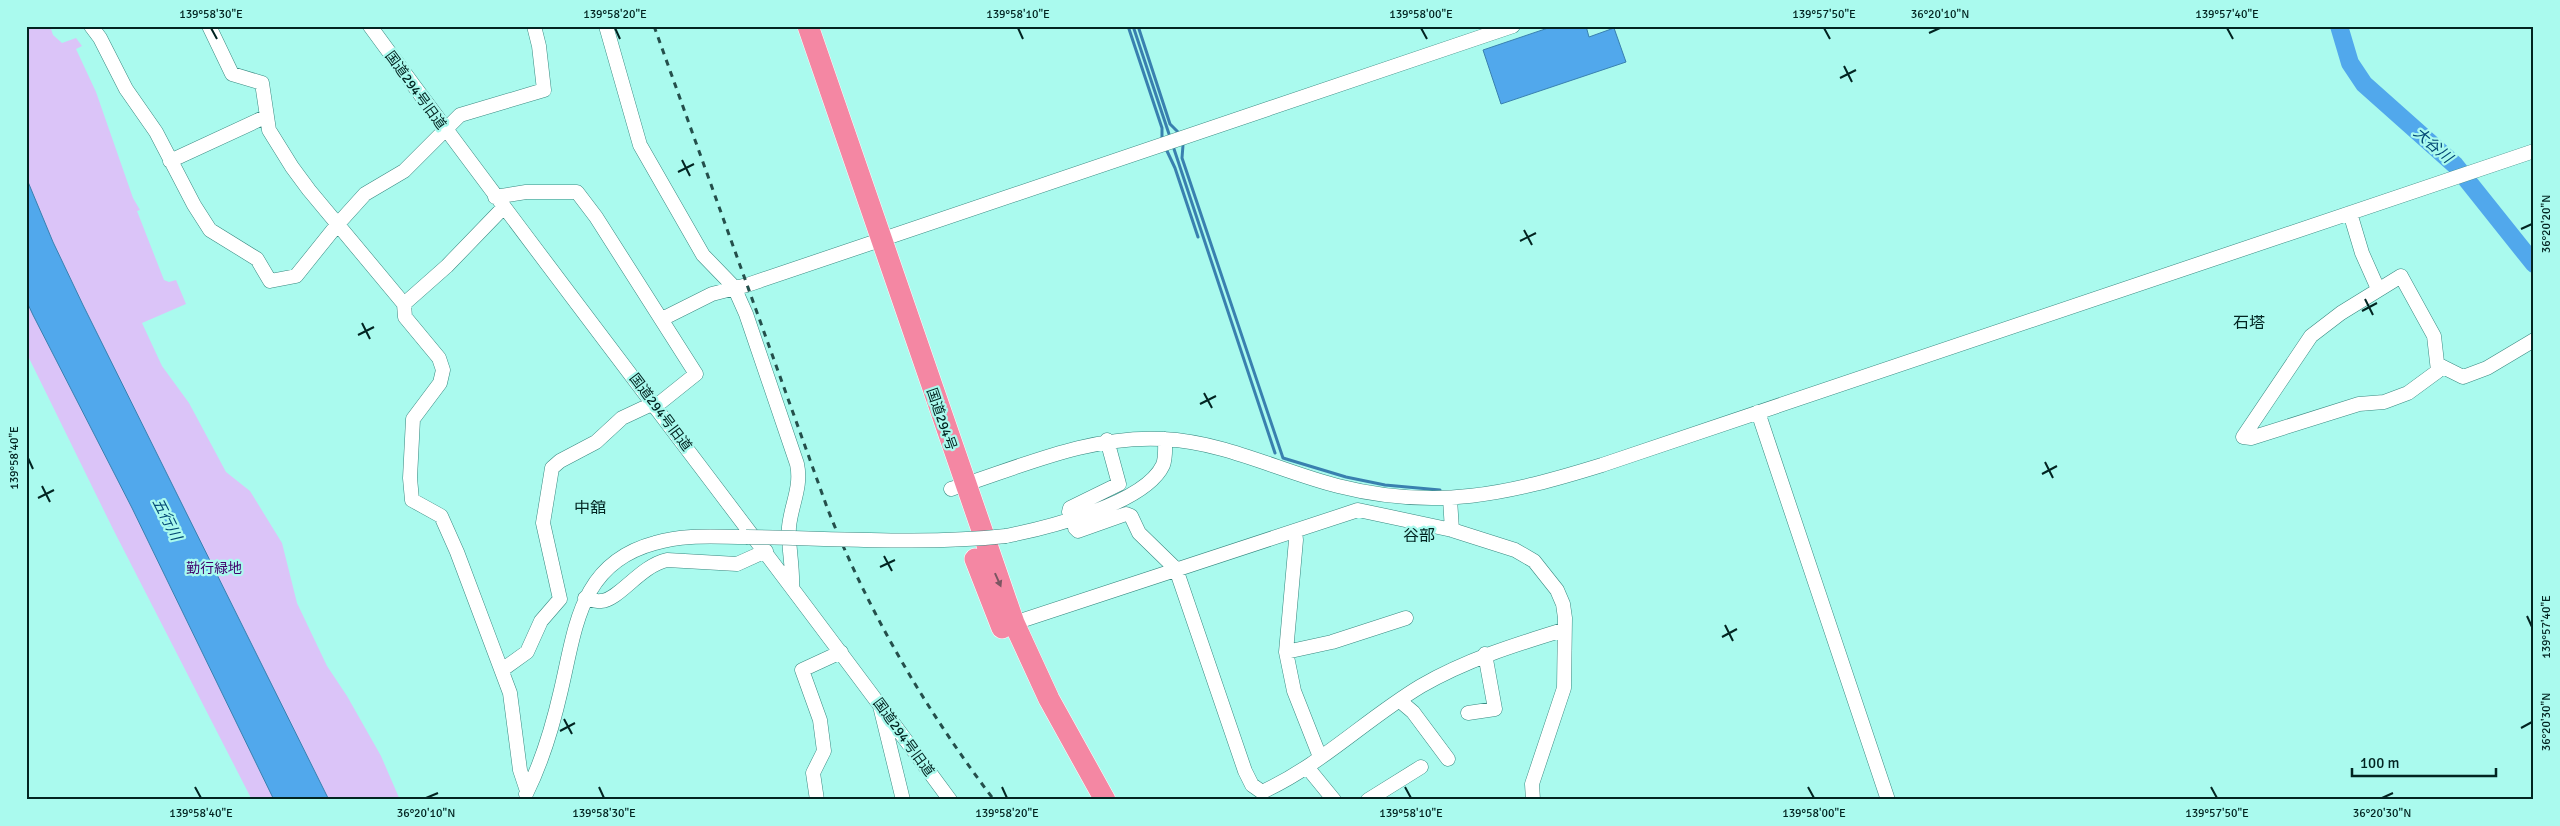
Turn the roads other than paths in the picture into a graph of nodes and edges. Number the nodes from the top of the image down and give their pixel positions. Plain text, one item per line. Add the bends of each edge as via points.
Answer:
1 (91, 26) edge
2 (209, 26) edge
3 (370, 26) edge
4 (534, 26) edge
5 (606, 26) edge
6 (794, 26) edge
7 (808, 26) edge
8 (1513, 26) edge
9 (265, 117) junction
10 (446, 130) junction
11 (2534, 151) edge
12 (170, 161) junction
13 (495, 197) junction
14 (503, 208) junction
15 (2350, 213) junction
16 (337, 225) junction
17 (874, 241) junction
18 (734, 287) junction
19 (2378, 290) junction
20 (404, 304) junction
21 (662, 319) junction
22 (2534, 340) edge
23 (2439, 364) junction
24 (655, 404) junction
25 (1758, 412) junction
26 (1165, 439) junction
27 (1107, 440) junction
28 (958, 487) junction
29 (1450, 499) junction
30 (1069, 512) dead end
31 (1074, 528) dead end
32 (1452, 530) junction
33 (1295, 531) junction
34 (766, 550) junction
35 (1176, 569) junction
36 (792, 586) junction
37 (585, 598) junction
38 (1406, 618) dead end
39 (1014, 623) junction
40 (1563, 630) junction
41 (841, 652) junction
42 (1286, 652) junction
43 (1485, 654) junction
44 (502, 670) junction
45 (1400, 701) junction
46 (878, 702) junction
47 (1468, 713) dead end
48 (1320, 757) junction
49 (1448, 760) dead end
50 (1421, 766) dead end
51 (1308, 767) junction
52 (525, 796) edge
53 (817, 800) edge
54 (903, 800) edge
55 (950, 800) edge
56 (1090, 800) edge
57 (1105, 800) edge
58 (1334, 800) edge
59 (1368, 800) edge
60 (1533, 800) edge
61 (1888, 800) edge

1 - 12 street via 126,89 156,132
2 - 9 street via 232,74 262,83
3 - 10 street, 国道294号旧道
4 - 10 street via 544,90 460,115
5 - 18 street via 640,145 704,255
6 - 17 highway, 国道294号
7 - 17 highway, 国道294号
8 - 17 street
9 - 12 street
9 - 16 street via 269,130 292,167
10 - 13 street, 国道294号旧道
10 - 16 street via 404,171 365,194
11 - 15 street
12 - 16 street via 210,230 257,259 270,281 296,276
13 - 14 street, 国道294号旧道
13 - 21 street via 526,192 576,192 596,217
14 - 20 street via 447,266
14 - 24 street, 国道294号旧道
15 - 19 street
15 - 25 street
16 - 20 street
17 - 18 street
17 - 28 highway, 国道294号
18 - 21 street via 712,294
18 - 36 street via 800,475 789,526
19 - 23 street via 2402,276 2434,336
19 - 23 street via 2311,336 2243,437 2251,438 2359,404 2384,402 2408,393 2438,371
20 - 44 street via 405,317 439,358 443,370 440,383 413,420 412,500 441,516
21 - 24 street via 696,374
22 - 23 street via 2487,368 2463,377
24 - 34 street, 国道294号旧道
24 - 44 street via 622,418 596,442 552,468 543,523 549,558 561,596 541,621 528,652
25 - 29 street via 1602,466 1536,485 1509,492
25 - 61 street
26 - 27 street
26 - 29 street via 1219,447 1338,486 1401,497
26 - 37 street, bridge via 1163,464 1144,488 1131,496 1052,525 972,540 673,539 639,548 608,569
27 - 28 street
27 - 30 street via 1119,484 1070,508
28 -> 39 highway, 国道294号
28 - 56 highway, 国道294号 via 1002,628 1038,705
29 - 32 street
31 - 35 street via 1078,531 1126,514 1139,533
32 - 33 street via 1358,510
32 - 40 street via 1515,550 1534,561 1564,604
33 - 35 street
33 - 42 street
34 - 36 street, 国道294号旧道
34 - 37 street via 737,564 657,562 614,596 598,601
35 - 39 street
35 - 51 street via 1252,785 1262,792
36 - 41 street, 国道294号旧道
37 - 52 street via 577,617 551,728
38 - 42 street via 1332,642
39 - 57 highway, 国道294号 via 1049,700
40 - 43 street
40 - 60 street via 1564,688 1532,784
41 - 46 street, 国道294号旧道
41 - 53 street via 802,670 820,720 824,751 813,773
42 - 48 street via 1294,691
43 - 45 street via 1420,687
43 - 47 street via 1495,709
44 - 52 street via 510,693
45 - 48 street
45 - 49 street via 1413,712
46 - 54 street
46 - 55 street, 国道294号旧道
48 - 51 street
50 - 59 street
51 - 58 street

